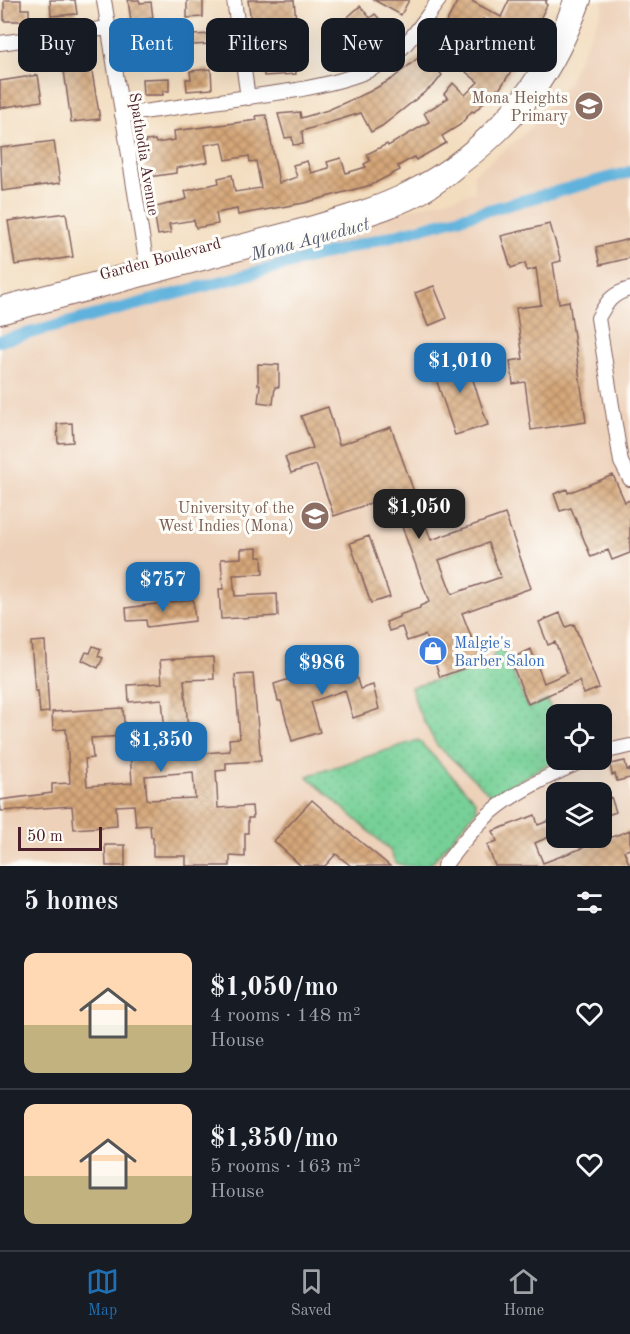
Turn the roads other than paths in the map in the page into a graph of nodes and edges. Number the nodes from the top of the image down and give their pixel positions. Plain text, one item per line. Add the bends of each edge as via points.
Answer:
1 (104, 0) edge
2 (234, 0) edge
3 (439, 0) edge
4 (571, 0) edge
5 (584, 0) edge
6 (108, 28) junction
7 (0, 43) edge
8 (248, 98) junction
9 (122, 115) junction
10 (148, 271) junction
11 (630, 289) edge
12 (0, 304) edge
13 (0, 317) edge
14 (629, 477) edge
15 (630, 746) edge
16 (612, 750) edge
17 (564, 770) edge
18 (444, 866) edge

1 - 6 street, Spathodia Avenue
2 - 8 street
3 - 8 street via 399,52 375,68 324,85
4 - 10 street, Garden Boulevard via 555,40 523,91 500,120 441,170 408,190 359,210
5 - 10 street, Garden Boulevard via 559,58 521,115 490,146 431,191 382,214
6 - 7 street
6 - 9 street, Spathodia Avenue
8 - 9 street
9 - 10 street, Spathodia Avenue
10 - 12 street, Garden Boulevard
10 - 13 street, Garden Boulevard
11 - 14 street via 608,300 598,318 621,462
15 - 16 street
17 - 18 street via 487,816

